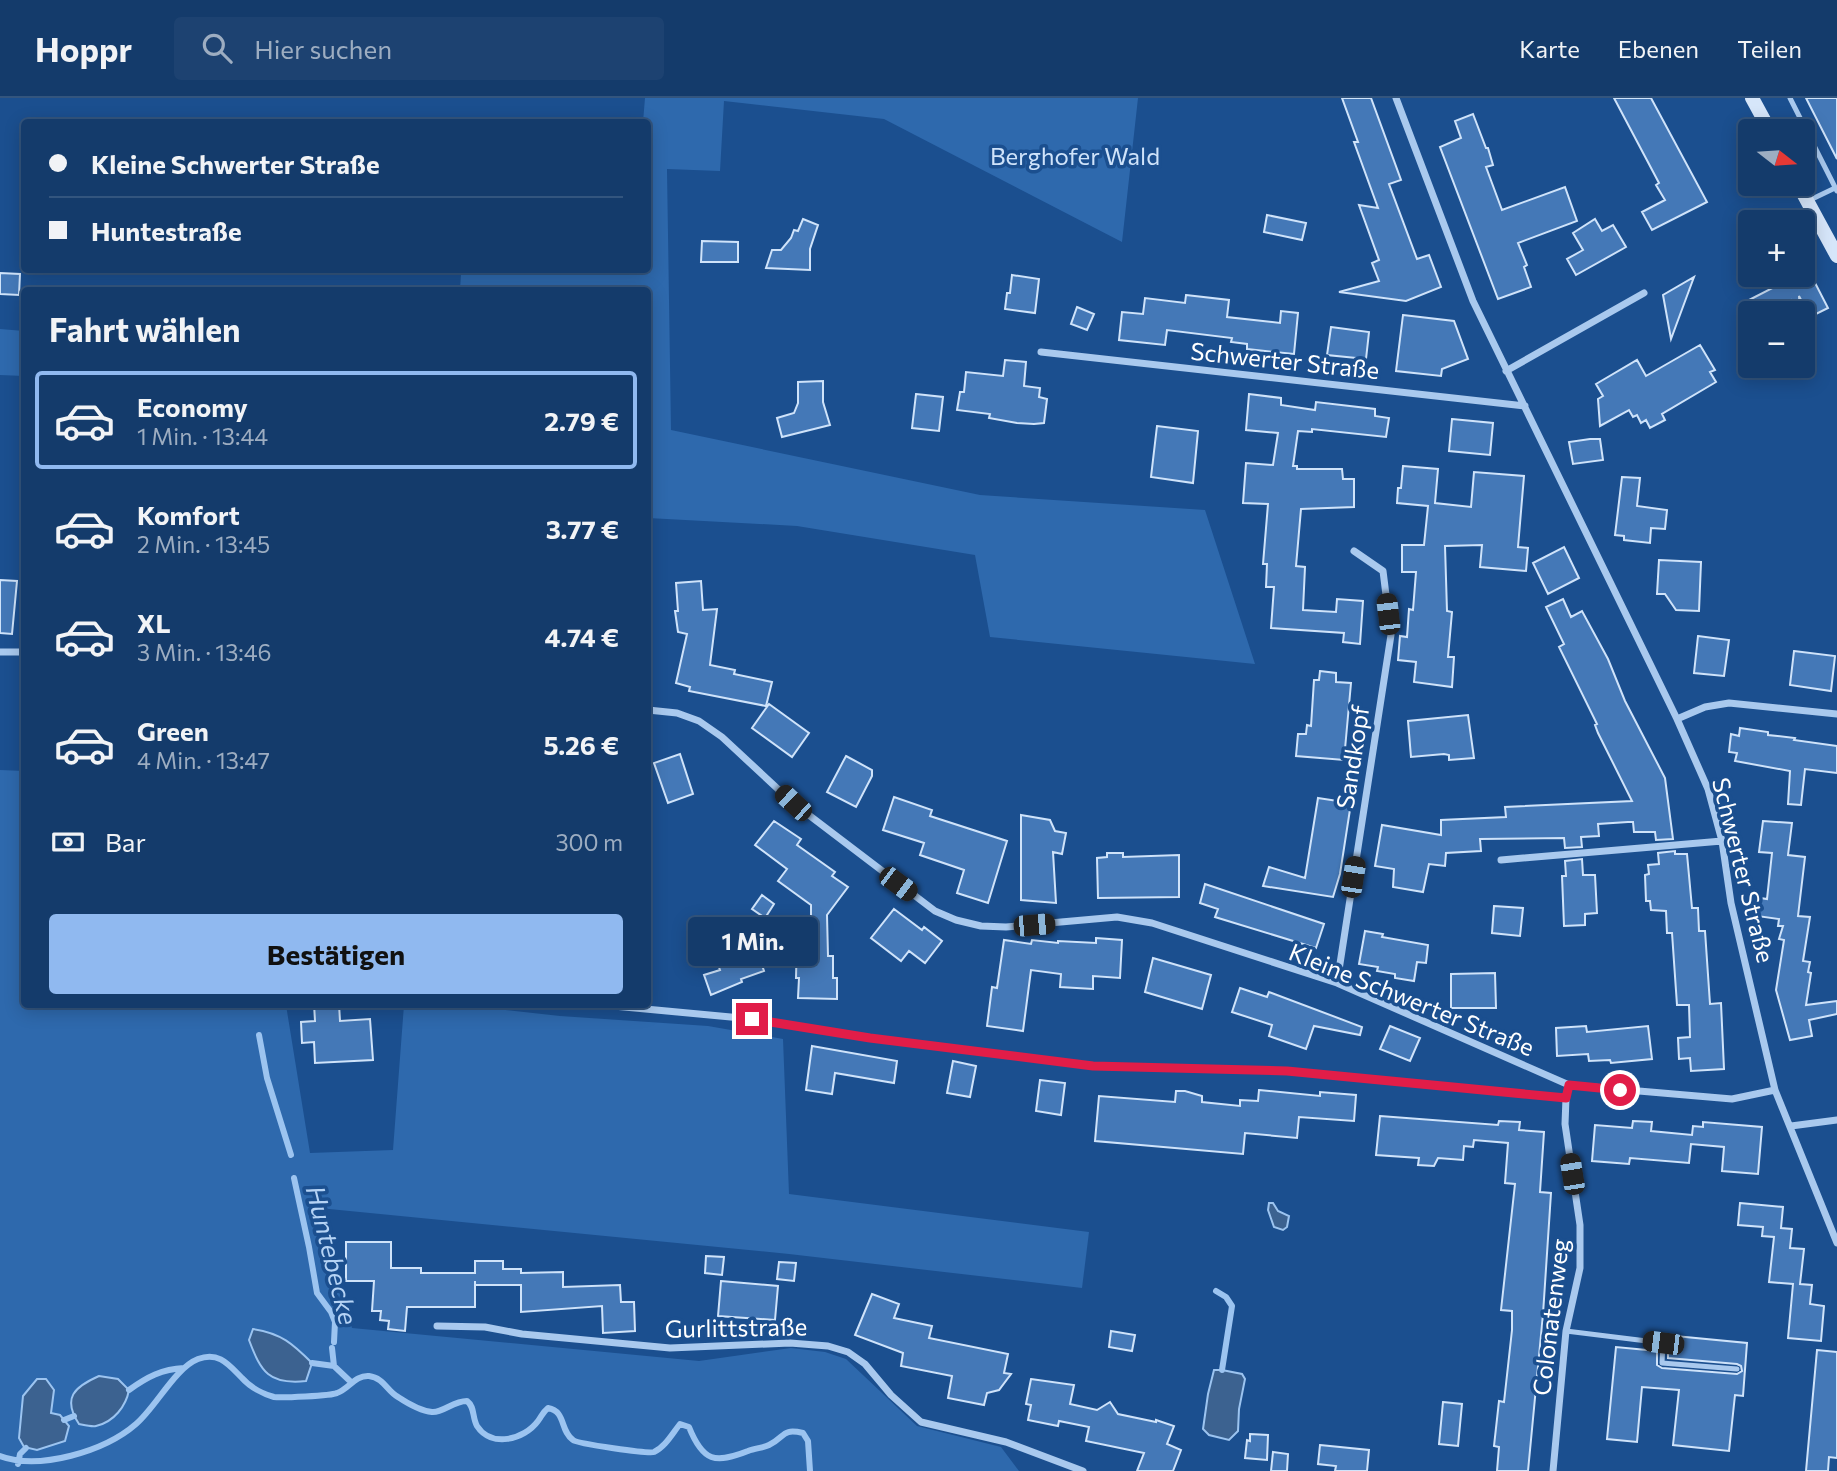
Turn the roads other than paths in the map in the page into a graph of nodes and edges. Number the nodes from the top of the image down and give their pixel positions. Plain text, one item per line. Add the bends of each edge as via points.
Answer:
1 (1396, 98) edge
2 (1752, 98) edge
3 (1790, 98) edge
4 (1763, 119) edge
5 (1836, 190) edge
6 (1804, 196) edge
7 (1807, 201) junction
8 (1837, 256) edge
9 (1644, 293) dead end
10 (1041, 352) dead end
11 (1506, 371) junction
12 (1525, 406) junction
13 (1354, 551) dead end
14 (0, 652) edge
15 (21, 652) edge
16 (651, 710) edge
17 (1837, 714) edge
18 (1677, 719) junction
19 (1722, 841) junction
20 (1501, 860) dead end
21 (1337, 983) junction
22 (635, 1008) edge
23 (1569, 1085) junction
24 (1775, 1090) junction
25 (1566, 1098) junction
26 (1837, 1121) edge
27 (1791, 1125) junction
28 (1837, 1243) edge
29 (437, 1326) dead end
30 (1566, 1331) junction
31 (1737, 1369) dead end
32 (1083, 1471) edge
33 (1553, 1471) edge

1 - 11 street, Schwerter Straße via 1473,301
2 - 4 main road
3 - 5 lane
5 - 7 lane
6 - 7 main road
7 - 8 main road
9 - 11 street
10 - 12 street, Schwerter Straße
11 - 12 street, Schwerter Straße
12 - 18 street, Schwerter Straße
13 - 21 street, Sandkopf via 1383,571 1391,635
14 - 15 street
16 - 21 street, Kleine Schwerter Straße via 699,721 793,803 934,911 956,920 1006,927 1117,918 1152,923
17 - 18 street via 1729,703
18 - 19 street, Schwerter Straße via 1708,789
19 - 20 street
19 - 24 street, Schwerter Straße via 1731,902
21 - 23 street, Kleine Schwerter Straße
22 - 25 street via 752,1019 1093,1066 1287,1071
23 - 24 street, Kleine Schwerter Straße via 1732,1099
23 - 25 street, Colonatenweg
24 - 27 street, Schwerter Straße
25 - 30 street, Colonatenweg via 1565,1124 1580,1225 1580,1269
26 - 27 street
27 - 28 street, Schwerter Straße
29 - 32 street, Gurlittstraße via 485,1327 670,1348 828,1346 865,1364 920,1422 1006,1442
30 - 31 lane via 1663,1343 1662,1363
30 - 33 street, Colonatenweg

